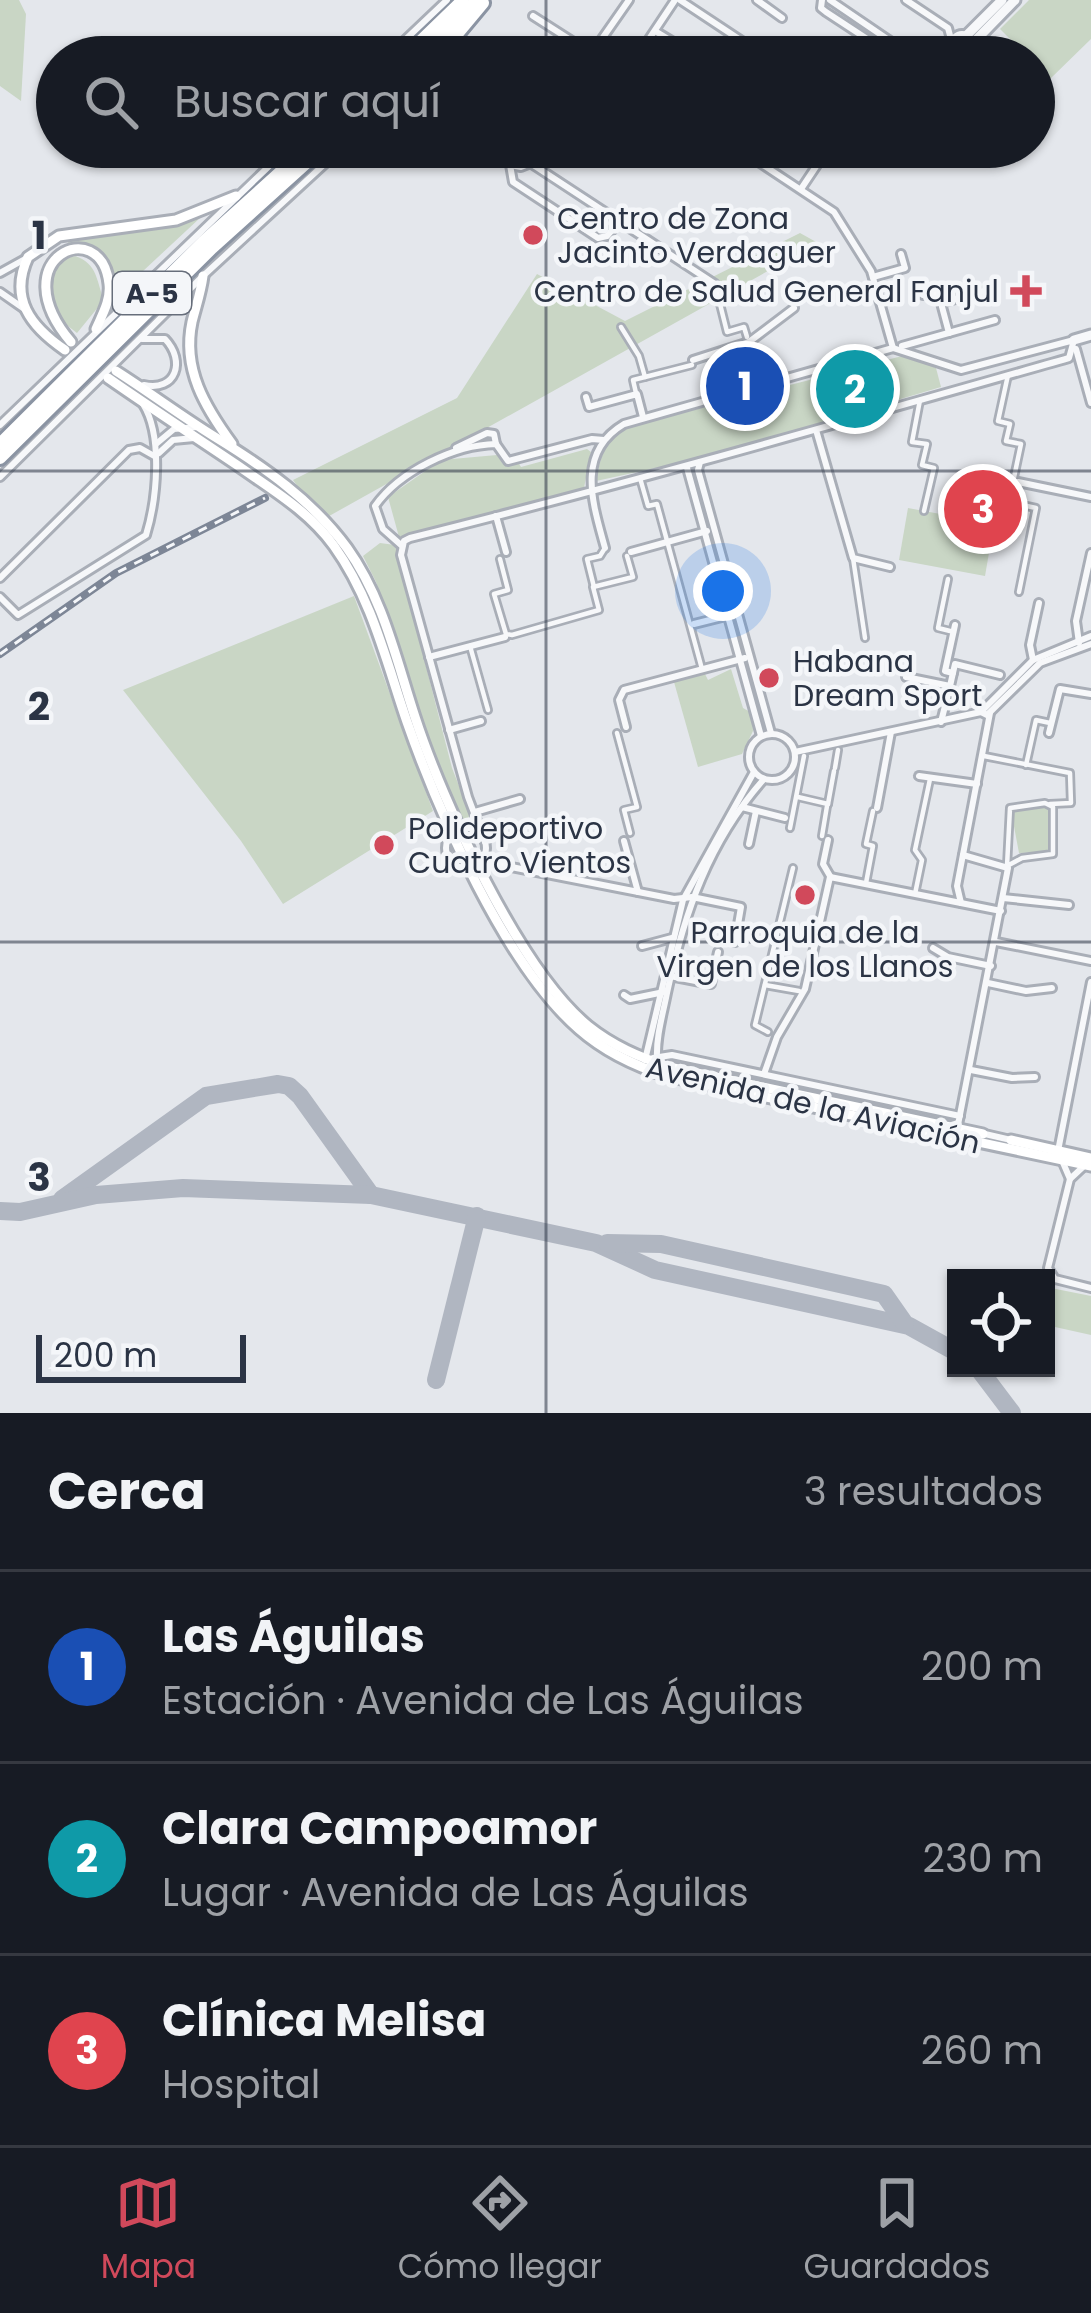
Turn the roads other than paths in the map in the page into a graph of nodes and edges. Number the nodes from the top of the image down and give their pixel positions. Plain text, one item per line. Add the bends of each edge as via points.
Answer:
1 (447, 0) edge
2 (463, 0) edge
3 (481, 0) edge
4 (628, 0) edge
5 (678, 0) edge
6 (757, 0) edge
7 (826, 0) edge
8 (906, 0) edge
9 (1002, 0) edge
10 (1016, 0) edge
11 (533, 16) dead end
12 (782, 17) dead end
13 (656, 31) junction
14 (409, 36) edge
15 (426, 36) edge
16 (442, 36) edge
17 (454, 36) edge
18 (563, 36) edge
19 (606, 36) edge
20 (652, 36) edge
21 (664, 36) edge
22 (735, 36) edge
23 (860, 36) edge
24 (883, 36) edge
25 (950, 36) edge
26 (972, 36) edge
27 (974, 36) edge
28 (267, 168) edge
29 (285, 168) edge
30 (301, 168) edge
31 (320, 168) edge
32 (511, 168) edge
33 (538, 168) edge
34 (768, 168) edge
35 (815, 168) edge
36 (801, 189) junction
37 (236, 196) junction
38 (619, 222) junction
39 (901, 254) dead end
40 (28, 256) junction
41 (0, 273) edge
42 (203, 275) junction
43 (873, 277) junction
44 (715, 284) joint
45 (988, 290) dead end
46 (0, 292) edge
47 (922, 295) dead end
48 (941, 303) junction
49 (23, 308) junction
50 (794, 308) dead end
51 (995, 320) dead end
52 (621, 327) dead end
53 (96, 329) junction
54 (949, 333) junction
55 (1091, 335) edge
56 (138, 339) junction
57 (748, 339) junction
58 (1074, 342) junction
59 (896, 348) junction
60 (692, 362) joint
61 (1008, 375) junction
62 (644, 377) junction
63 (130, 380) junction
64 (761, 385) junction
65 (637, 394) junction
66 (586, 397) dead end
67 (920, 400) junction
68 (141, 401) junction
69 (1091, 403) edge
70 (643, 417) junction
71 (0, 424) edge
72 (180, 427) junction
73 (816, 430) junction
74 (199, 433) junction
75 (604, 440) junction
76 (0, 444) edge
77 (157, 444) junction
78 (235, 448) junction
79 (156, 456) junction
80 (0, 458) edge
81 (700, 463) junction
82 (684, 467) junction
83 (0, 477) edge
84 (640, 478) junction
85 (1018, 482) dead end
86 (590, 491) junction
87 (1091, 496) edge
88 (1008, 502) junction
89 (924, 512) dead end
90 (496, 516) junction
91 (984, 523) dead end
92 (707, 531) junction
93 (667, 542) junction
94 (401, 548) junction
95 (605, 548) joint
96 (506, 551) dead end
97 (1091, 553) edge
98 (629, 554) joint
99 (853, 558) junction
100 (500, 559) dead end
101 (890, 567) dead end
102 (0, 578) edge
103 (948, 579) dead end
104 (594, 587) junction
105 (1019, 592) dead end
106 (0, 597) edge
107 (1040, 603) dead end
108 (730, 615) junction
109 (692, 625) junction
110 (954, 629) joint
111 (505, 635) junction
112 (865, 638) dead end
113 (1079, 639) junction
114 (1091, 640) edge
115 (470, 646) junction
116 (1062, 652) junction
117 (430, 657) junction
118 (746, 658) junction
119 (1033, 660) junction
120 (703, 669) junction
121 (953, 673) junction
122 (1000, 675) dead end
123 (906, 676) dead end
124 (950, 686) junction
125 (1091, 694) edge
126 (488, 710) dead end
127 (986, 710) junction
128 (481, 721) dead end
129 (940, 722) junction
130 (1052, 724) junction
131 (626, 727) dead end
132 (449, 730) junction
133 (891, 732) junction
134 (617, 733) dead end
135 (771, 733) junction
136 (1049, 734) dead end
137 (761, 736) junction
138 (838, 750) dead end
139 (795, 752) junction
140 (804, 756) dead end
141 (983, 756) junction
142 (1026, 765) junction
143 (754, 772) junction
144 (919, 776) dead end
145 (930, 778) junction
146 (764, 779) junction
147 (977, 784) junction
148 (796, 797) junction
149 (520, 799) dead end
150 (1050, 804) junction
151 (828, 805) junction
152 (738, 808) junction
153 (875, 810) joint
154 (756, 811) junction
155 (476, 814) junction
156 (785, 818) dead end
157 (790, 828) dead end
158 (461, 831) junction
159 (627, 837) joint
160 (825, 838) joint
161 (485, 842) junction
162 (749, 844) dead end
163 (487, 853) junction
164 (963, 855) junction
165 (475, 865) junction
166 (506, 866) junction
167 (1007, 866) junction
168 (492, 867) junction
169 (793, 868) dead end
170 (829, 878) junction
171 (486, 879) junction
172 (866, 884) junction
173 (638, 892) junction
174 (915, 894) junction
175 (687, 898) junction
176 (1003, 898) junction
177 (961, 903) junction
178 (1070, 905) dead end
179 (1001, 910) junction
180 (672, 938) junction
181 (735, 942) dead end
182 (996, 942) junction
183 (642, 946) dead end
184 (933, 948) dead end
185 (718, 952) dead end
186 (1091, 961) edge
187 (991, 966) junction
188 (668, 975) junction
189 (1091, 982) edge
190 (988, 983) junction
191 (765, 986) junction
192 (1052, 988) dead end
193 (664, 992) junction
194 (799, 992) dead end
195 (624, 995) dead end
196 (768, 1032) dead end
197 (657, 1045) junction
198 (672, 1055) junction
199 (653, 1063) junction
200 (971, 1070) junction
201 (764, 1074) junction
202 (1035, 1077) dead end
203 (960, 1116) junction
204 (956, 1134) junction
205 (983, 1134) joint
206 (1011, 1140) joint
207 (1059, 1155) junction
208 (1089, 1162) edge
209 (1070, 1179) junction
210 (1091, 1288) edge

1 - 14 street
2 - 15 highway
3 - 16 highway
3 - 17 highway
4 - 19 street
5 - 13 street
5 - 22 street
6 - 12 street
7 - 23 street via 826,12
7 - 24 street
8 - 25 street
9 - 26 street
10 - 27 street
11 - 18 street
13 - 20 street
13 - 21 street
28 - 37 street
29 - 76 highway, A-5
30 - 80 highway, A-5
31 - 42 street
32 - 38 street via 513,182 598,238
33 - 38 street
34 - 36 street
35 - 36 street
36 - 43 street via 834,212
37 - 40 main road via 176,220 59,236
37 - 53 street
38 - 44 street
39 - 43 street via 904,268
40 - 41 street
40 - 49 main road
42 - 56 street
42 - 78 main road via 190,363 207,410
43 - 59 street
44 - 57 street via 728,332 744,327
45 - 48 street
46 - 49 street
47 - 48 street via 938,291
48 - 54 street
49 - 53 main road via 36,327 68,346 41,314 31,284 39,264 66,248 86,251 100,260 109,284
50 - 57 street
51 - 54 street
52 - 62 street
53 - 71 street
54 - 59 street
55 - 58 street
56 - 63 street via 165,339 177,367 159,388
56 - 83 street
57 - 60 street
57 - 64 street
58 - 59 street via 961,370
58 - 61 street via 1069,358
58 - 69 street
59 - 64 street
60 - 62 street
61 - 67 street
61 - 88 street via 998,421 1010,424 1006,441 1021,444
62 - 65 street via 633,380
63 - 68 main road, Avenida de la Aviación via 112,375
63 - 74 main road, Avenida de la Aviación
64 - 70 street
65 - 66 street via 589,406
65 - 70 street
67 - 73 street
67 - 89 street via 912,442 927,444 922,465 934,467
68 - 72 main road, Avenida de la Aviación
68 - 77 street
70 - 75 street
72 - 74 main road, Avenida de la Aviación
72 - 77 street
73 - 81 street
73 - 99 street
74 - 78 main road, Avenida de la Aviación
74 - 79 street via 173,440
74 - 158 main road, Avenida de la Aviación via 296,505 355,578 422,760
75 - 86 street
75 - 94 street via 508,460 496,445 448,453 376,504 383,529
77 - 79 street
78 - 158 main road, Avenida de la Aviación via 325,520 357,564
79 - 102 street via 129,450
79 - 106 street via 144,538 18,615
81 - 82 street
81 - 118 street
82 - 84 street
82 - 92 street
84 - 86 street
84 - 93 street
85 - 87 street
86 - 90 street
86 - 95 street
88 - 91 street via 990,498
88 - 105 street via 1036,508
90 - 94 street via 410,538
90 - 96 street
92 - 93 street
92 - 108 street
93 - 98 street
93 - 109 street
94 - 117 street
95 - 104 street via 587,559
97 - 113 street
98 - 104 street via 633,577
99 - 101 street
99 - 112 street
100 - 111 street via 508,590 494,594
103 - 110 street via 938,628
104 - 111 street via 599,610
107 - 119 street
108 - 109 street
108 - 118 street
109 - 120 street
110 - 121 street via 945,671
111 - 115 street
113 - 114 street
113 - 116 street
113 - 119 street
114 - 116 street
115 - 117 street
115 - 126 street
116 - 127 street
117 - 132 street
118 - 120 street
118 - 135 street
118 - 137 street
119 - 127 street
120 - 131 street via 624,690
121 - 122 street via 955,664
121 - 124 street
123 - 124 street
124 - 129 street
125 - 130 street via 1060,689
127 - 129 street
127 - 141 street
128 - 132 street
129 - 133 street
130 - 136 street
130 - 142 street via 1036,720
132 - 155 street
133 - 139 street
133 - 153 street
134 - 159 street via 637,807 624,810
135 - 137 street
135 - 139 street
137 - 143 street via 748,756
138 - 151 street
139 - 146 street via 787,774
140 - 148 street
141 - 142 street
141 - 147 street
142 - 150 street via 1070,773 1071,803
143 - 146 street
143 - 152 street
144 - 145 street
145 - 147 street
145 - 174 street
146 - 152 street
147 - 164 street
148 - 151 street
148 - 157 street
149 - 155 street
150 - 167 street via 1010,808
150 - 167 street via 1053,854
151 - 160 street
152 - 154 street
152 - 175 street
153 - 172 street
154 - 156 street
154 - 162 street
155 - 158 street via 476,828
155 - 161 street
158 - 161 street
158 - 165 main road, Avenida de la Aviación
158 - 165 street via 445,840 446,855
159 - 173 street
160 - 170 street
161 - 163 street
163 - 165 street
163 - 166 street
164 - 167 street
164 - 177 street
165 - 168 street
165 - 171 main road, Avenida de la Aviación
165 - 199 main road, Avenida de la Aviación via 522,958 568,1020 600,1045
166 - 168 street
166 - 173 street
167 - 176 street
168 - 171 street
169 - 191 street
170 - 172 street
170 - 201 street via 805,989
171 - 199 main road, Avenida de la Aviación via 560,999 609,1041
172 - 174 street
173 - 175 street
174 - 177 street
175 - 180 street
175 - 181 street via 741,907
175 - 188 street
176 - 178 street
176 - 179 street
177 - 179 street
179 - 182 street
180 - 183 street
180 - 188 street
182 - 186 street
182 - 187 street
184 - 187 street
185 - 188 street via 711,984
187 - 190 street
188 - 193 street
189 - 207 street
190 - 192 street
190 - 200 street
191 - 194 street
191 - 196 street via 755,1025
193 - 195 street
193 - 197 street
193 - 199 street
197 - 198 street
197 - 199 street
198 - 199 street
198 - 201 street
199 - 204 main road, Avenida de la Aviación
200 - 202 street
200 - 203 street
201 - 203 street
203 - 204 street
204 - 205 main road, Avenida de la Aviación
204 - 207 main road, Avenida de la Aviación
205 - 206 street, Avenida de la Aviación
206 - 207 main road, Avenida de la Aviación
207 - 208 main road, Avenida de la Aviación
207 - 209 street
208 - 209 street
209 - 210 street via 1048,1268 1055,1279

